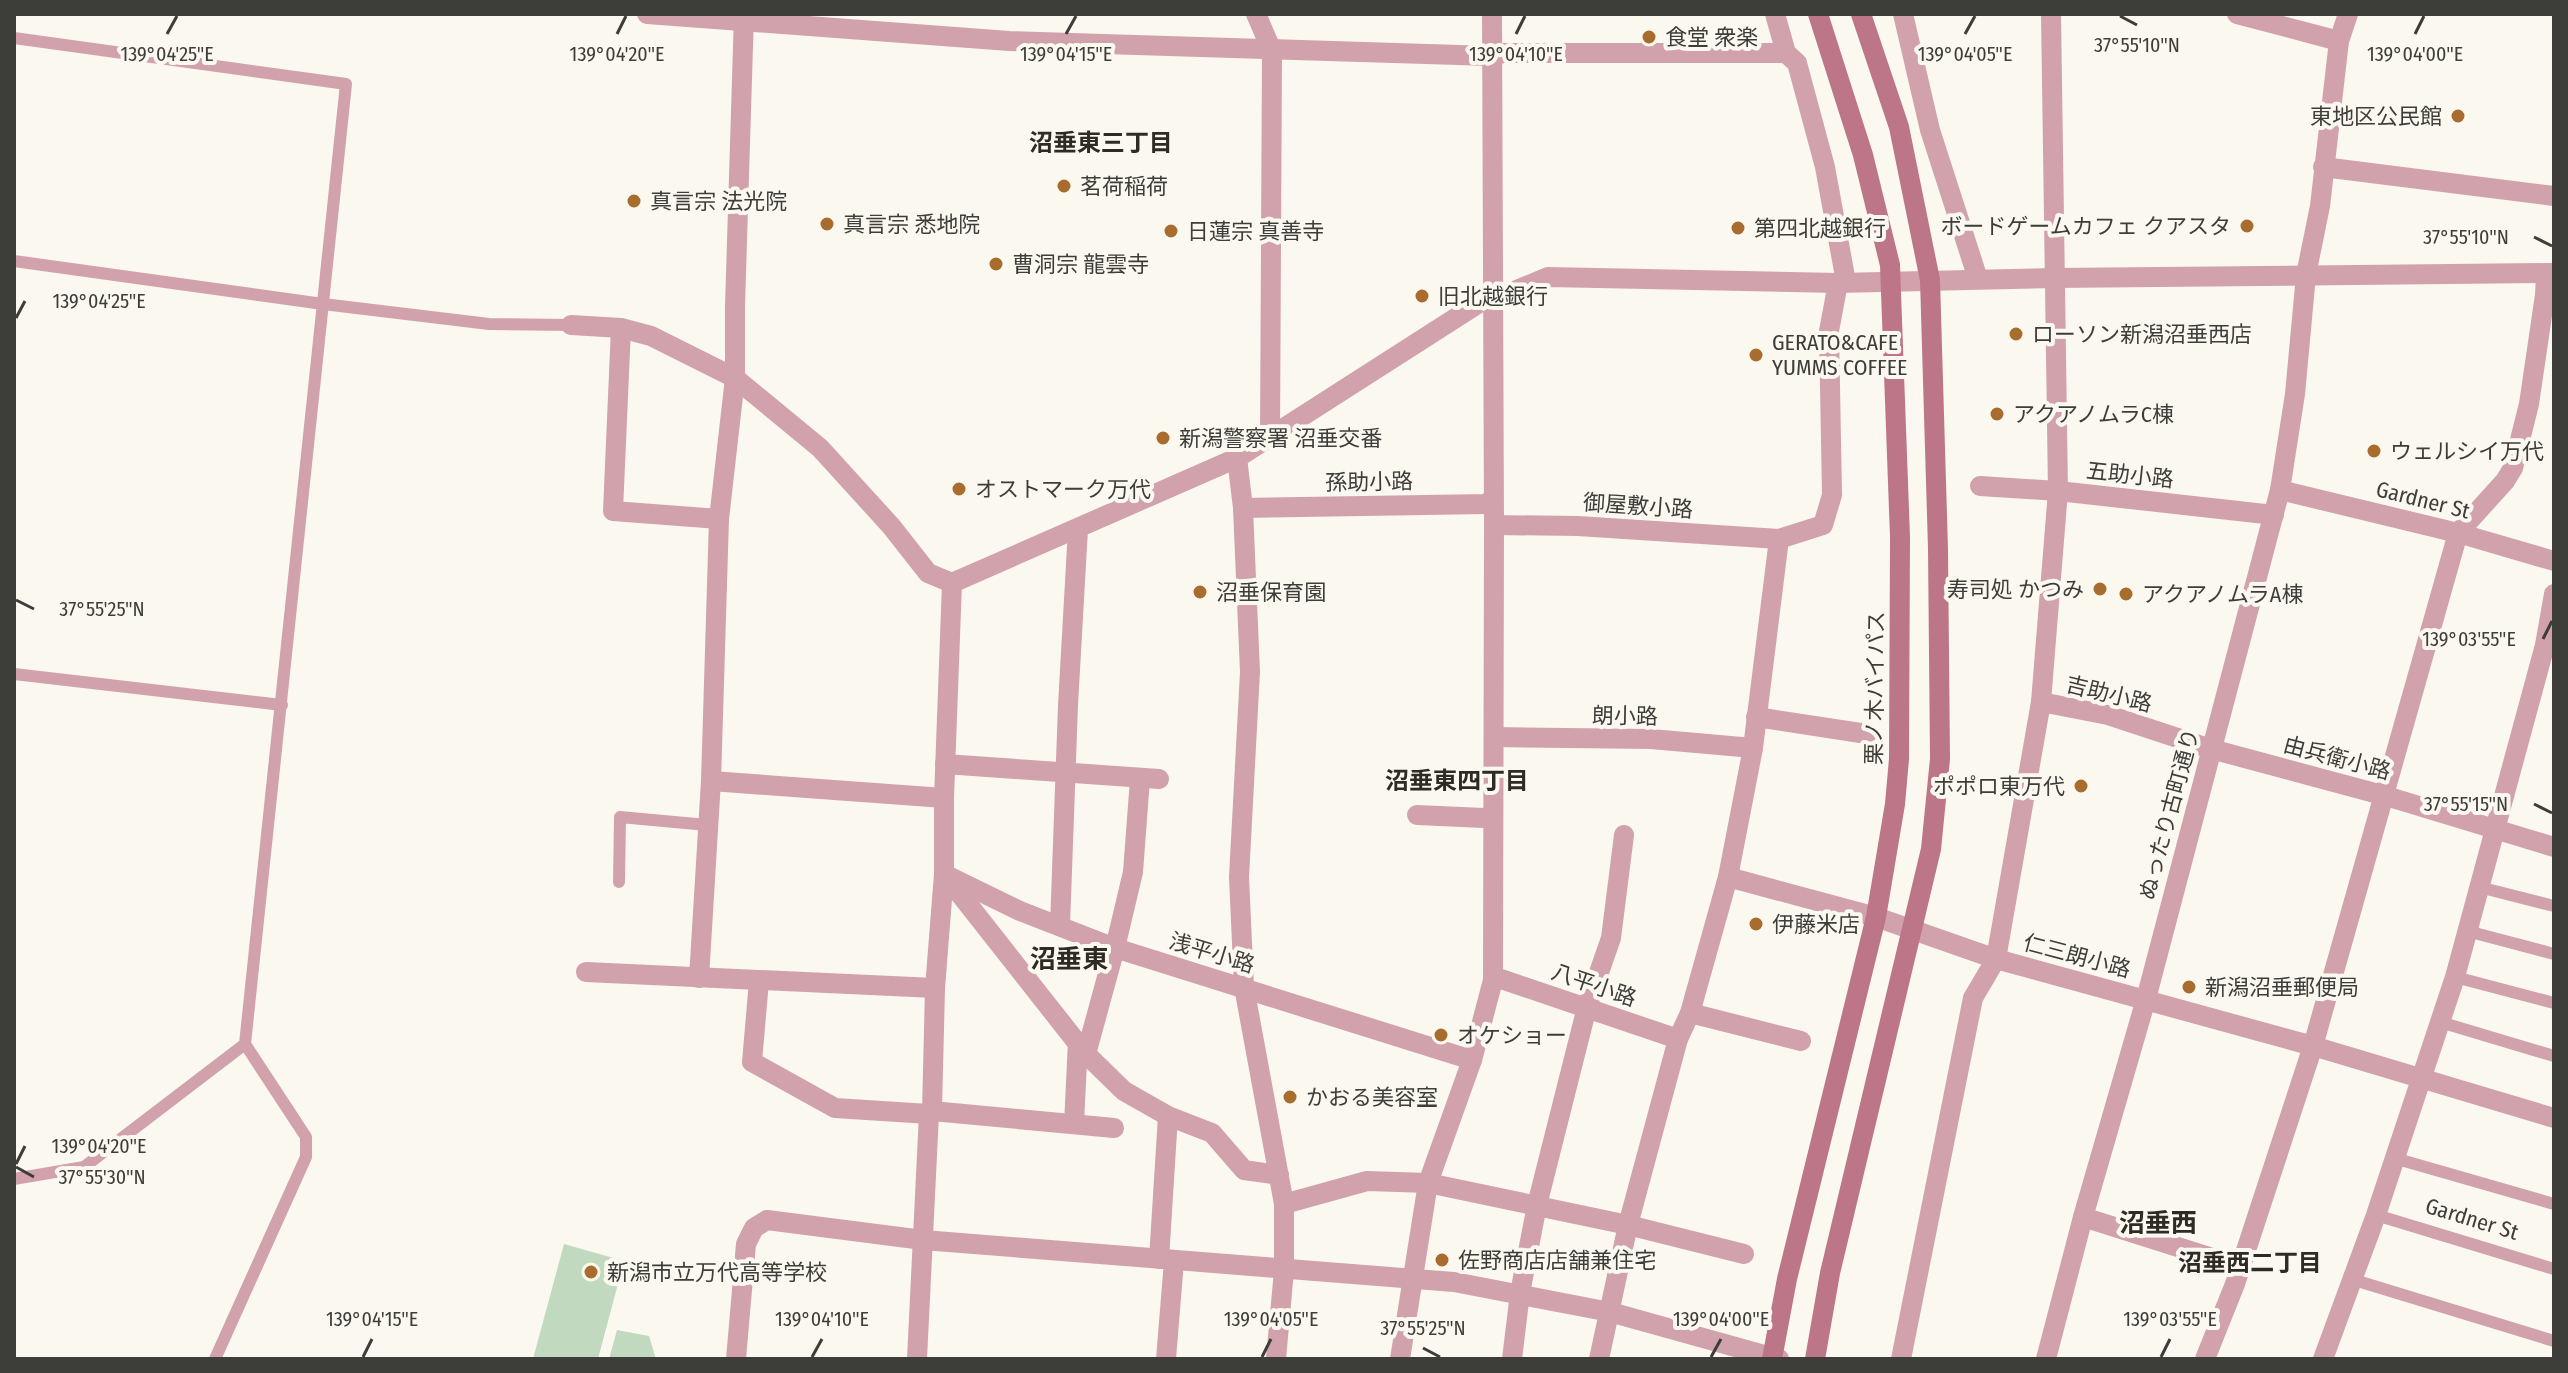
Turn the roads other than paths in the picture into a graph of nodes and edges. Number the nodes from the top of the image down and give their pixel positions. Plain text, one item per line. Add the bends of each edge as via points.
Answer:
1 (647, 14) edge
2 (1256, 14) edge
3 (1492, 14) edge
4 (1775, 14) edge
5 (1818, 14) edge
6 (1861, 14) edge
7 (1903, 14) edge
8 (2051, 14) edge
9 (2237, 14) edge
10 (2348, 14) edge
11 (744, 17) edge
12 (14, 38) edge
13 (2339, 41) junction
14 (1272, 51) junction
15 (1786, 53) junction
16 (1491, 56) junction
17 (2323, 167) junction
18 (2554, 196) edge
19 (14, 261) edge
20 (2550, 273) edge
21 (2306, 275) junction
22 (2054, 278) junction
23 (1978, 279) junction
24 (1930, 280) junction
25 (1891, 281) junction
26 (1842, 282) junction
27 (1493, 300) junction
28 (323, 304) junction
29 (571, 325) joint
30 (621, 328) junction
31 (735, 378) junction
32 (1270, 436) junction
33 (1237, 458) junction
34 (1980, 486) dead end
35 (2280, 490) junction
36 (2058, 491) junction
37 (1493, 498) junction
38 (1243, 508) junction
39 (2274, 515) junction
40 (719, 519) junction
41 (1494, 525) junction
42 (1078, 529) junction
43 (2458, 533) junction
44 (1779, 539) junction
45 (2554, 561) edge
46 (952, 583) junction
47 (2554, 594) edge
48 (14, 674) edge
49 (2041, 702) junction
50 (282, 705) junction
51 (1756, 717) junction
52 (1867, 734) dead end
53 (1494, 737) junction
54 (1753, 748) junction
55 (2211, 749) junction
56 (945, 764) junction
57 (1067, 774) junction
58 (711, 781) junction
59 (2386, 796) junction
60 (944, 798) junction
61 (1417, 815) dead end
62 (1492, 815) junction
63 (707, 825) junction
64 (2496, 831) junction
65 (1624, 835) dead end
66 (2554, 847) edge
67 (944, 874) junction
68 (1728, 877) junction
69 (619, 882) dead end
70 (2479, 887) junction
71 (2554, 906) edge
72 (1876, 917) junction
73 (1060, 926) junction
74 (1912, 930) junction
75 (2467, 931) junction
76 (1115, 948) junction
77 (2554, 954) edge
78 (1996, 959) junction
79 (586, 972) dead end
80 (2455, 977) junction
81 (699, 978) junction
82 (1493, 980) junction
83 (759, 981) junction
84 (1244, 987) junction
85 (935, 988) junction
86 (2146, 999) junction
87 (2554, 1003) edge
88 (1587, 1007) junction
89 (1690, 1013) junction
90 (2440, 1022) junction
91 (1678, 1039) junction
92 (1801, 1041) dead end
93 (245, 1044) junction
94 (2313, 1046) junction
95 (1082, 1047) junction
96 (2554, 1056) edge
97 (1472, 1060) junction
98 (2421, 1079) junction
99 (930, 1113) junction
100 (1168, 1116) junction
101 (2554, 1118) edge
102 (1074, 1124) junction
103 (1114, 1128) dead end
104 (2394, 1158) junction
105 (1279, 1175) junction
106 (14, 1179) edge
107 (1428, 1183) junction
108 (1284, 1204) junction
109 (2554, 1204) edge
110 (1537, 1205) junction
111 (2376, 1215) junction
112 (2083, 1217) junction
113 (1628, 1225) junction
114 (923, 1240) junction
115 (1744, 1254) dead end
116 (1166, 1260) junction
117 (2241, 1267) junction
118 (2554, 1269) edge
119 (1284, 1270) junction
120 (1413, 1279) junction
121 (2351, 1279) junction
122 (1520, 1293) junction
123 (1610, 1312) junction
124 (2554, 1341) edge
125 (1774, 1358) edge
126 (215, 1359) edge
127 (736, 1359) edge
128 (917, 1359) edge
129 (1166, 1359) edge
130 (1276, 1359) edge
131 (1400, 1359) edge
132 (1512, 1359) edge
133 (1599, 1359) edge
134 (1815, 1359) edge
135 (1901, 1359) edge
136 (2046, 1359) edge
137 (2205, 1359) edge
138 (2323, 1359) edge

1 - 11 street
2 - 14 street
3 - 16 street
4 - 15 street
5 - 25 main road, 栗ノ木バイパス via 1863,155
6 - 24 main road via 1899,127
7 - 23 street via 1930,130
8 - 22 street
9 - 13 street
10 - 13 street, ぬったり古町通り
11 - 14 street via 1009,41
11 - 31 street
12 - 28 lane via 346,84
13 - 17 street, ぬったり古町通り
14 - 16 street
14 - 32 street
15 - 16 street
15 - 26 street via 1797,63 1825,167
16 - 27 street
17 - 18 street
17 - 21 street, ぬったり古町通り
19 - 28 lane
20 - 21 street
20 - 43 street via 2513,468
21 - 22 street
21 - 35 street, ぬったり古町通り
22 - 23 street
22 - 36 street
23 - 24 street
24 - 25 street
24 - 74 main road via 1940,759 1931,849
25 - 26 street
25 - 72 main road, 栗ノ木バイパス via 1900,537 1899,759
26 - 27 street via 1548,277
26 - 44 street via 1829,331 1832,495 1823,525
27 - 32 street via 1479,303
27 - 37 street
28 - 29 lane via 489,324
28 - 50 lane
29 - 30 street
30 - 31 street via 651,336
30 - 40 street via 613,511
31 - 40 street
31 - 46 street via 820,448 928,573
32 - 33 street
33 - 38 street
33 - 42 street
34 - 36 street, 五助小路
35 - 39 street, ぬったり古町通り
35 - 43 street, Gardner St
36 - 39 street, 五助小路
36 - 49 street
37 - 38 street, 孫助小路 via 1487,504
37 - 41 street
38 - 84 street via 1250,672 1239,877
39 - 55 street, ぬったり古町通り
40 - 58 street
41 - 44 street, 御屋敷小路
41 - 53 street
42 - 46 street
42 - 57 street
43 - 45 street, Gardner St
43 - 59 street
44 - 51 street
46 - 56 street
47 - 64 street
48 - 50 lane
49 - 55 street, 吉助小路 via 2108,715
49 - 78 street
50 - 93 lane
51 - 52 street
51 - 54 street
53 - 54 street, 朗小路 via 1651,739
53 - 62 street
54 - 68 street
55 - 59 street, 由兵衛小路
55 - 86 street, ぬったり古町通り
56 - 57 street
56 - 60 street
57 - 73 street
57 - 76 street via 1150,779
58 - 60 street
58 - 63 street
59 - 64 street, 由兵衛小路
59 - 94 street
60 - 67 street
61 - 62 street
62 - 82 street
63 - 69 lane via 620,817
63 - 81 street
64 - 66 street, 由兵衛小路
64 - 70 street
65 - 88 street via 1611,938
67 - 73 street, 浅平小路
67 - 85 street
67 - 95 street
68 - 72 street, 仁三朗小路
68 - 89 street
70 - 71 lane
70 - 75 street
72 - 74 street, 仁三朗小路
72 - 125 main road, 栗ノ木バイパス via 1787,1279
73 - 76 street, 浅平小路
74 - 78 street, 仁三朗小路
74 - 134 main road via 1830,1273
75 - 77 lane
75 - 80 street
76 - 84 street, 浅平小路
76 - 95 street
78 - 86 street, 仁三朗小路
78 - 135 street via 1973,998
79 - 81 street
80 - 87 lane
80 - 90 street
81 - 83 street
82 - 88 street, 八平小路
82 - 97 street
83 - 85 street
83 - 99 street via 752,1062 835,1108
84 - 97 street, 浅平小路
84 - 105 street
85 - 99 street
86 - 94 street, 仁三朗小路
86 - 112 street, ぬったり古町通り
88 - 91 street, 八平小路
88 - 110 street
89 - 91 street
89 - 92 street
90 - 96 lane
90 - 98 street
91 - 113 street
93 - 106 lane via 84,1167
93 - 126 lane via 306,1137 306,1157
94 - 98 street, 仁三朗小路
94 - 117 street
95 - 100 street via 1124,1091
95 - 102 street
97 - 107 street
98 - 101 street, 仁三朗小路
98 - 104 street
99 - 102 street
99 - 114 street
100 - 105 street via 1212,1133 1244,1170
100 - 116 street
102 - 103 street
104 - 109 lane
104 - 111 street
105 - 108 street
107 - 108 street via 1367,1181
107 - 110 street
107 - 120 street
108 - 119 street
110 - 113 street
110 - 122 street
111 - 118 lane, Gardner St
111 - 121 street
112 - 117 street
112 - 136 street, ぬったり古町通り
113 - 115 street
113 - 123 street
114 - 116 street
114 - 127 street via 767,1220 754,1228 746,1244
114 - 128 street
116 - 119 street
116 - 129 street
117 - 137 street
119 - 120 street
119 - 130 street
120 - 122 street
120 - 131 street
121 - 124 lane
121 - 138 street
122 - 123 street
122 - 132 street
123 - 125 street
123 - 133 street

